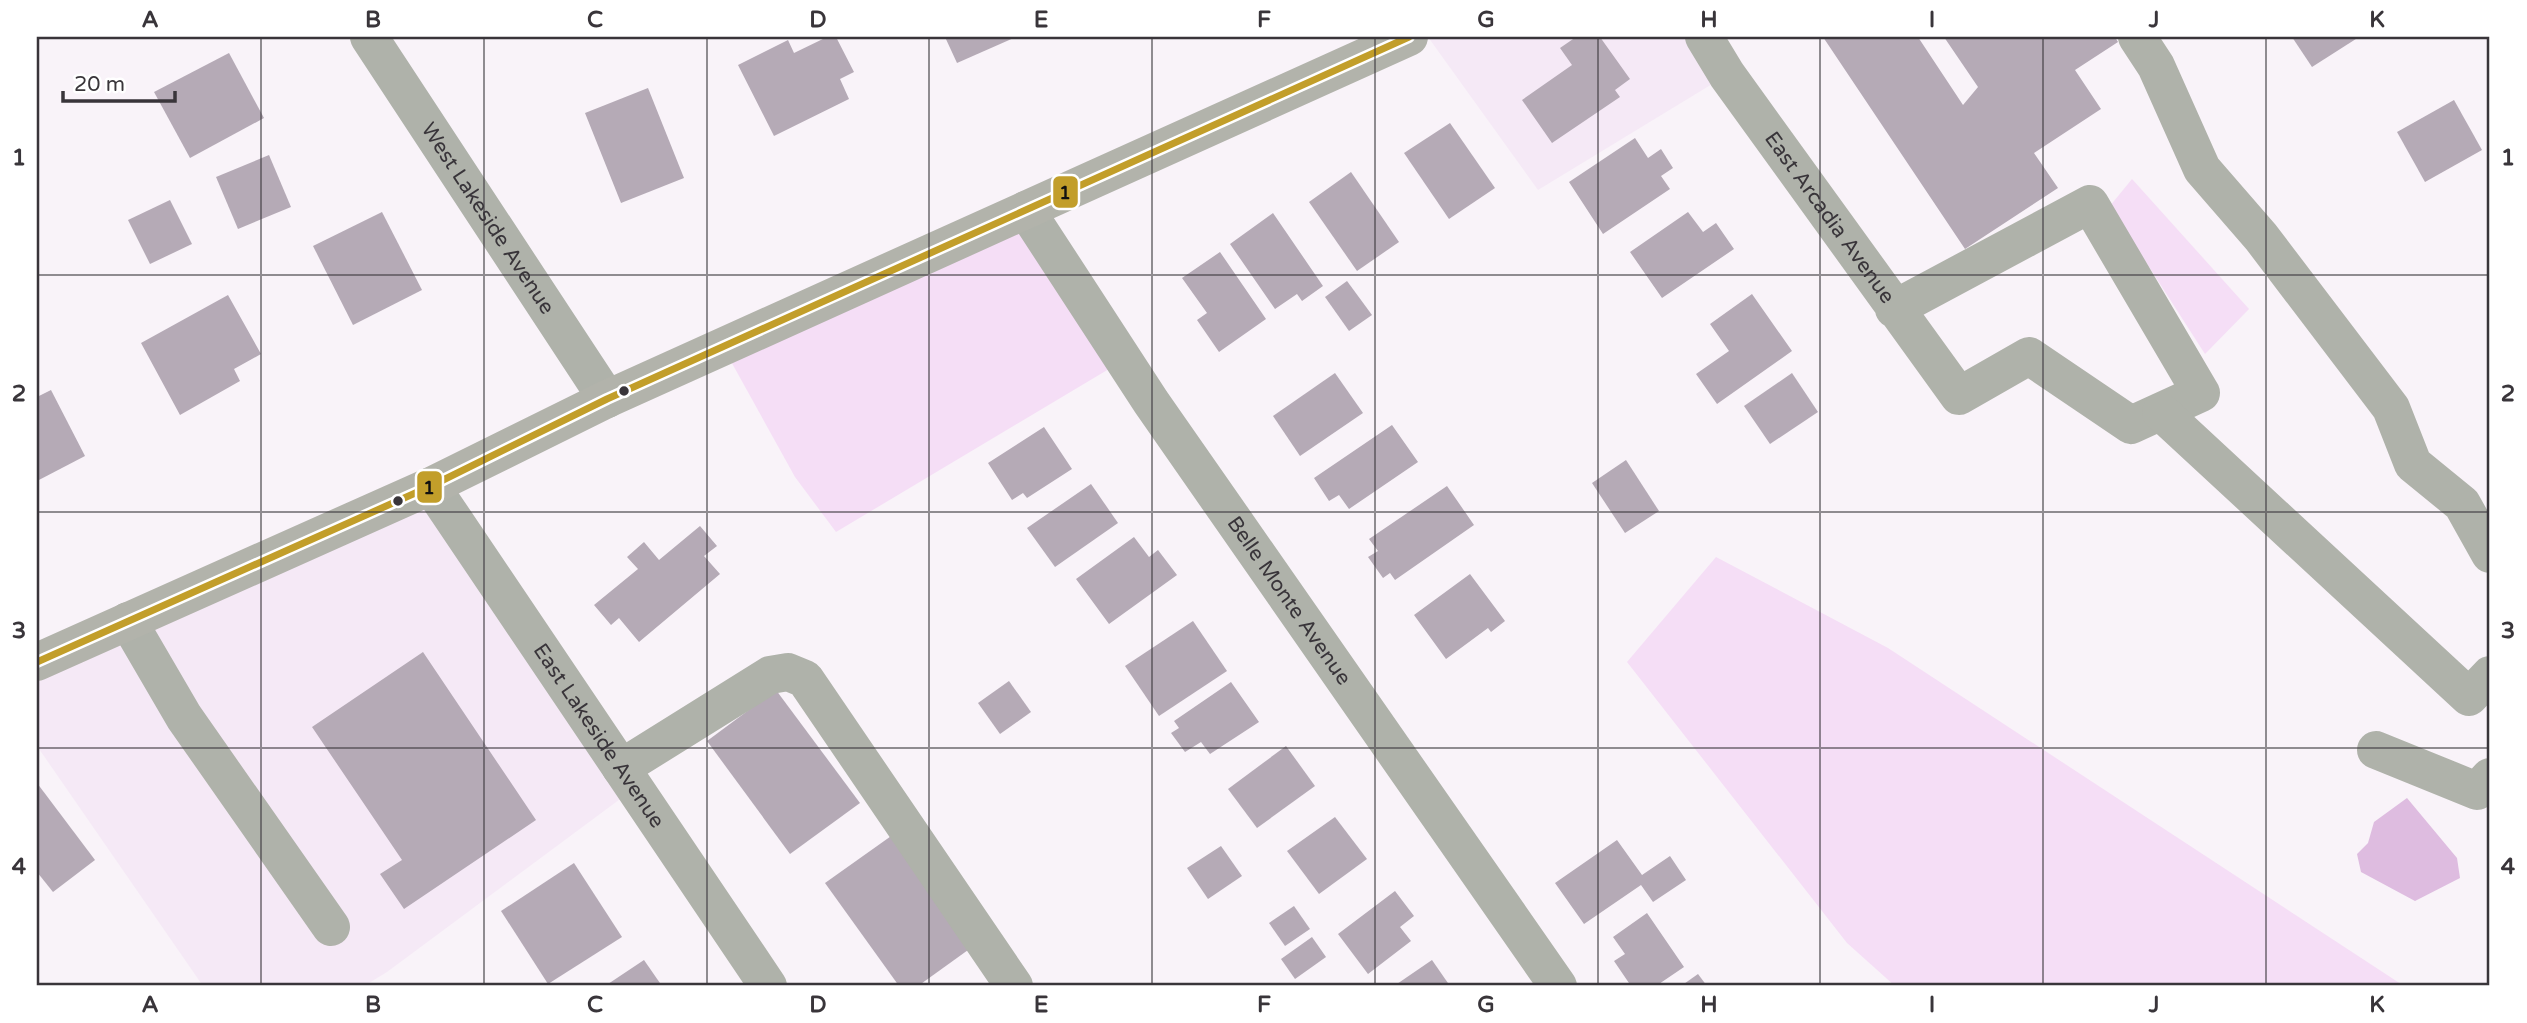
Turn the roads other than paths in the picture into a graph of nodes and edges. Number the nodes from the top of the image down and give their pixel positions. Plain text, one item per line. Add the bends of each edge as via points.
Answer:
1 (369, 37) edge
2 (1409, 37) edge
3 (1704, 37) edge
4 (2137, 37) edge
5 (1026, 210) junction
6 (1894, 309) junction
7 (607, 399) junction
8 (2161, 412) junction
9 (431, 486) junction
10 (2490, 554) edge
11 (128, 621) junction
12 (37, 662) edge
13 (2490, 675) edge
14 (2376, 750) dead end
15 (621, 768) junction
16 (2490, 777) edge
17 (331, 927) dead end
18 (768, 986) edge
19 (1014, 986) edge
20 (1558, 986) edge

1 - 7 street, West Lakeside Avenue
2 - 5 main road
3 - 6 street, East Arcadia Avenue
4 - 10 street via 2156,66 2202,169 2261,237 2391,408 2413,464 2462,504
5 - 7 main road
5 - 20 street, Belle Monte Avenue via 1151,402
6 - 8 street, East Arcadia Avenue via 1959,396 2029,356 2131,425
6 - 8 street via 2090,204 2201,393
7 - 9 main road
8 - 13 street via 2469,697
9 - 11 main road
9 - 15 street, East Lakeside Avenue
11 - 12 main road
11 - 17 street via 184,718
14 - 16 street via 2477,791
15 - 18 street, East Lakeside Avenue
15 - 19 street via 770,675 788,672 805,679

